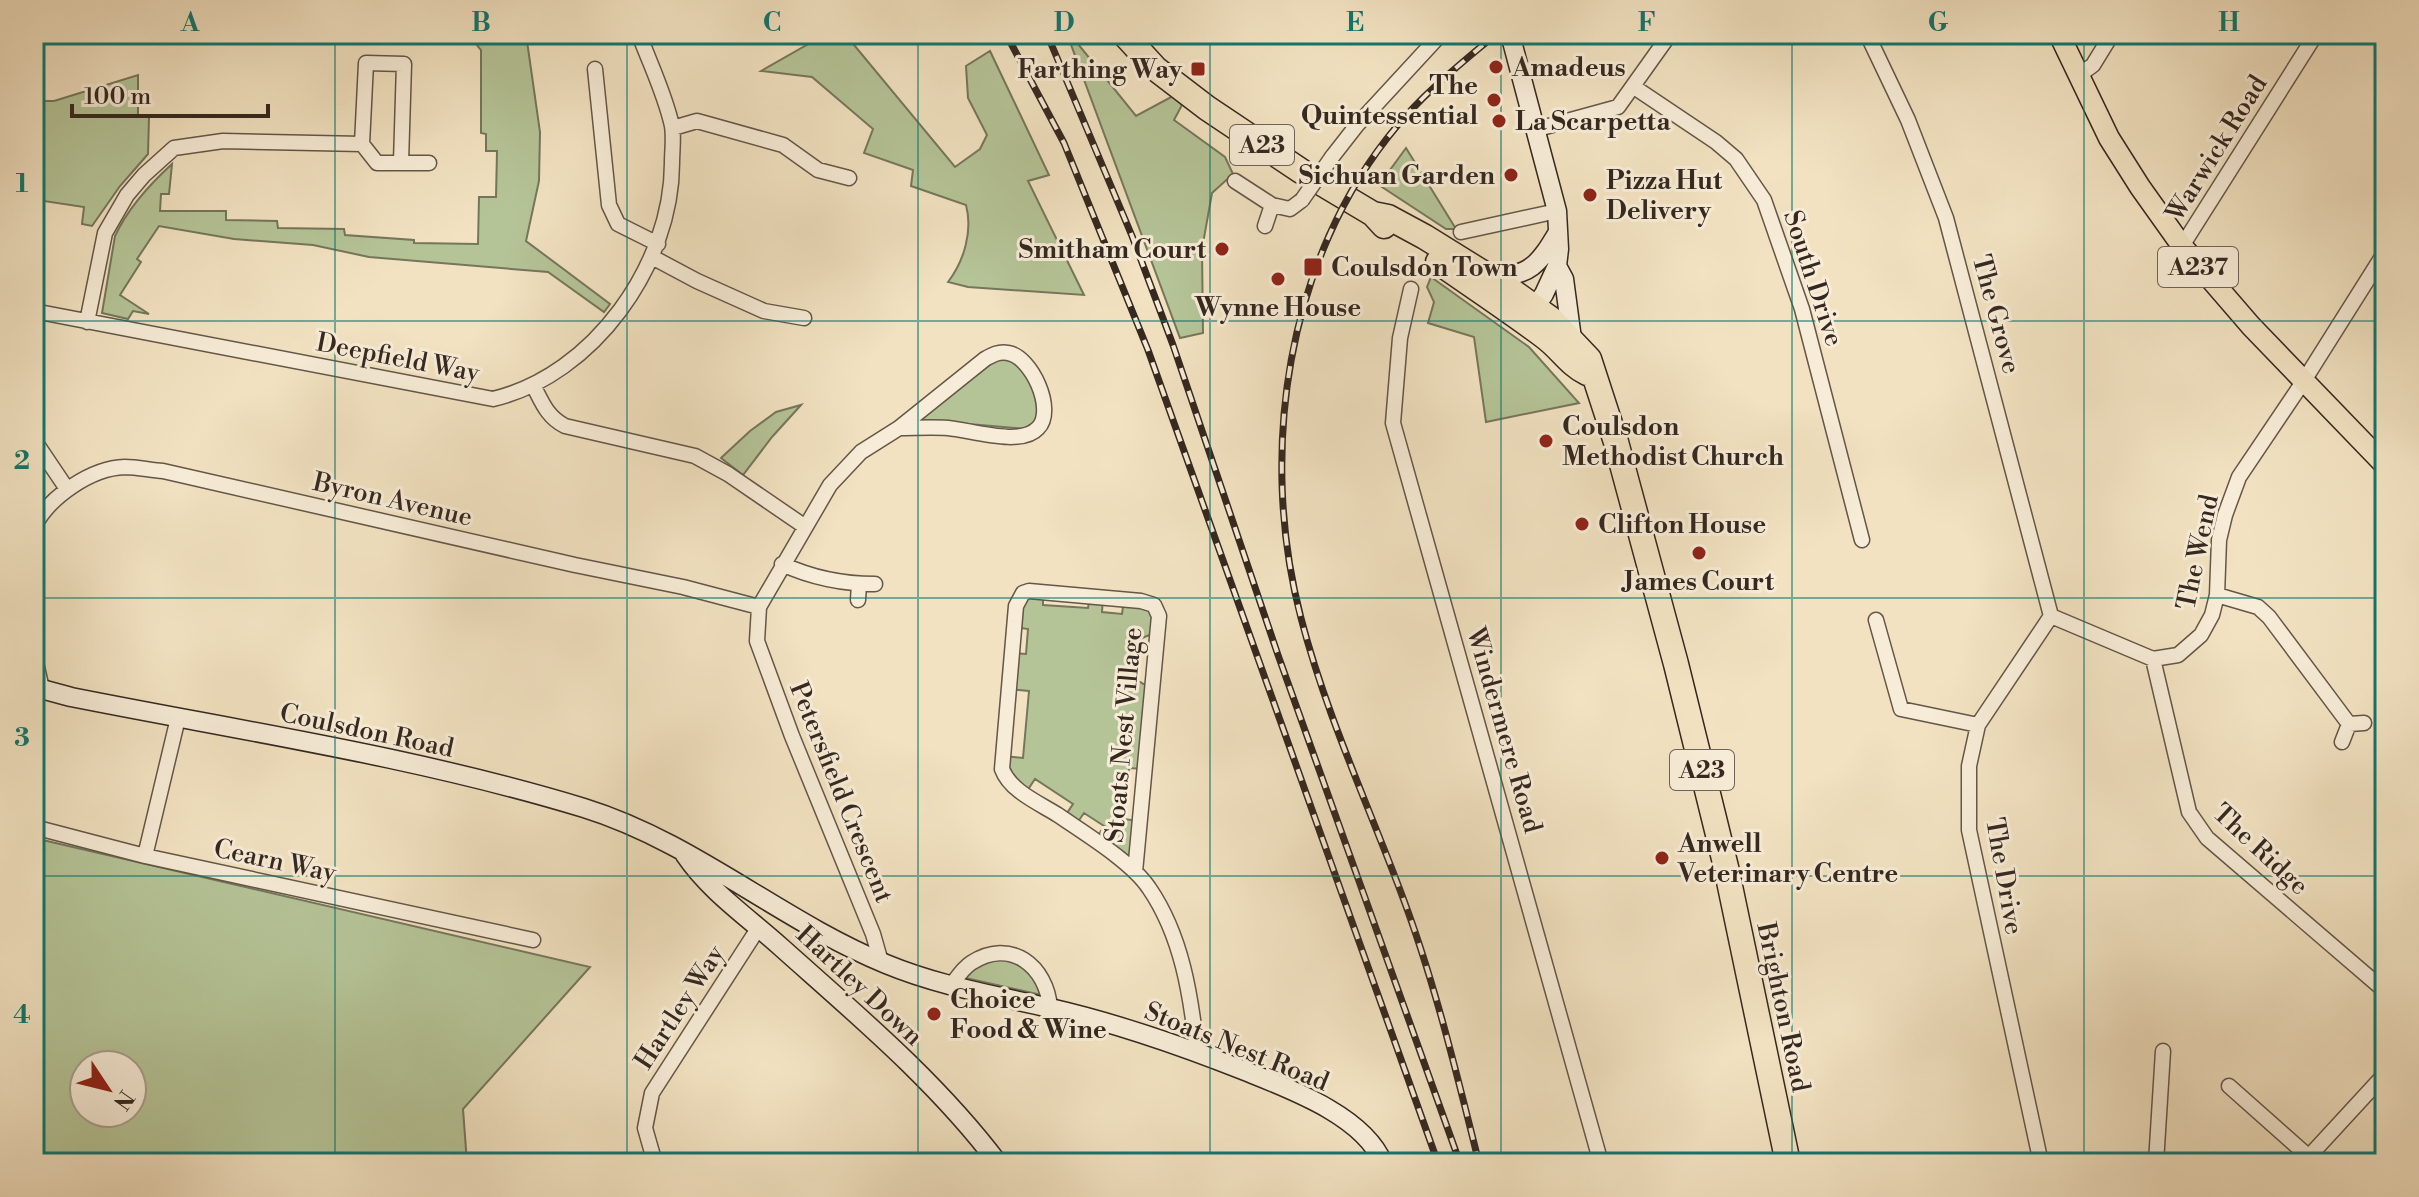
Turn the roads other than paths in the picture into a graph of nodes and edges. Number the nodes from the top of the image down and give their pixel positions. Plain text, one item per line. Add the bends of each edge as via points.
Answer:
1 (639, 34) edge
2 (1124, 34) edge
3 (1441, 34) edge
4 (1510, 34) edge
5 (1670, 34) edge
6 (1867, 34) edge
7 (2059, 34) edge
8 (2112, 34) edge
9 (2316, 34) edge
10 (595, 69) dead end
11 (2078, 76) junction
12 (1634, 87) junction
13 (673, 128) junction
14 (1534, 130) junction
15 (362, 144) junction
16 (401, 162) junction
17 (429, 163) dead end
18 (849, 178) dead end
19 (1235, 181) dead end
20 (1272, 205) junction
21 (1557, 211) junction
22 (1373, 214) junction
23 (1265, 226) dead end
24 (1461, 232) dead end
25 (1558, 232) junction
26 (2182, 246) junction
27 (655, 251) junction
28 (2385, 252) edge
29 (1557, 266) junction
30 (1490, 277) junction
31 (1411, 289) dead end
32 (34, 311) edge
33 (1529, 314) junction
34 (804, 318) dead end
35 (87, 322) junction
36 (1572, 339) junction
37 (1593, 376) junction
38 (2305, 379) junction
39 (533, 385) junction
40 (899, 428) junction
41 (34, 440) edge
42 (2385, 465) edge
43 (67, 489) junction
44 (804, 526) junction
45 (34, 527) edge
46 (1862, 540) dead end
47 (782, 564) junction
48 (859, 584) junction
49 (875, 584) dead end
50 (2217, 595) junction
51 (858, 600) dead end
52 (759, 607) junction
53 (2051, 616) junction
54 (1876, 620) dead end
55 (34, 654) edge
56 (2153, 659) junction
57 (38, 688) edge
58 (178, 718) junction
59 (1978, 725) junction
60 (2342, 742) dead end
61 (34, 827) edge
62 (682, 850) junction
63 (145, 856) junction
64 (1135, 872) junction
65 (759, 927) junction
66 (533, 940) dead end
67 (881, 962) junction
68 (950, 987) junction
69 (2385, 991) edge
70 (1050, 1008) junction
71 (2163, 1051) dead end
72 (1197, 1052) junction
73 (2385, 1074) edge
74 (2229, 1086) dead end
75 (2306, 1160) edge
76 (655, 1163) edge
77 (998, 1163) edge
78 (1383, 1163) edge
79 (1601, 1163) edge
80 (1788, 1163) edge
81 (2041, 1163) edge
82 (2156, 1163) edge

1 - 13 street, Deepfield Way
2 - 22 highway, A23 via 1156,69 1207,108
3 - 20 street, bridge via 1357,125 1302,200 1290,209
4 - 14 main road, Brighton Road
5 - 12 street
6 - 53 street, The Grove via 1946,218
7 - 11 main road, A237
8 - 11 street via 2093,65
9 - 26 street, Warwick Road
10 - 27 street via 609,205 618,224
11 - 26 main road, A237 via 2109,138
12 - 14 street via 1618,107
12 - 46 street, South Drive via 1736,159 1764,200 1802,309
13 - 18 street via 697,121 783,145 818,170
13 - 27 street, Deepfield Way via 672,184
14 - 21 main road, Brighton Road
15 - 16 street via 377,163
15 - 16 street via 366,63 404,64
15 - 35 street via 223,141 174,148 127,195 105,233
16 - 17 street
19 - 20 street
20 - 23 street
21 - 24 street
21 - 25 main road, Brighton Road
22 - 30 highway, A23 via 1388,217
22 - 33 highway, A23
25 - 29 main road, Brighton Road
25 - 30 main road via 1533,268
26 - 38 main road, A237
27 - 34 street via 697,281 764,311
27 - 39 street, Deepfield Way via 632,292 592,340
28 - 38 street, The Wend
29 - 33 main road, Brighton Road
29 - 36 main road, Brighton Road via 1564,279
30 - 33 highway, A23
31 - 79 street, Windermere Road via 1414,308 1400,338 1393,423
32 - 35 street, Deepfield Way
33 - 36 highway, A23
33 - 37 highway, A23 via 1576,368
35 - 39 street, Deepfield Way via 493,399
36 - 37 highway, Brighton Road / A23 via 1589,359
37 - 80 highway, Brighton Road / A23 via 1616,442 1683,693 1726,867
38 - 42 main road, A237
38 - 50 street, The Wend via 2239,477 2219,540
39 - 44 street via 554,421 695,456
40 - 40 street via 1015,437 1037,430 1046,407 1018,356 996,353
40 - 44 street via 861,452 830,485
41 - 43 street
43 - 45 street, Byron Avenue
43 - 52 street, Byron Avenue via 122,467 163,471
44 - 47 street
47 - 48 street
47 - 52 street
48 - 49 street
48 - 51 street
50 - 56 street, The Wend via 2201,635 2178,655
50 - 60 street via 2258,607 2269,617 2356,724
52 - 67 street, Petersfield Crescent via 757,641
53 - 56 street
53 - 59 street, The Drive
54 - 59 street via 1901,709
55 - 57 street
56 - 69 street, The Ridge via 2189,812 2207,838
57 - 58 main road, Coulsdon Road
58 - 62 main road, Coulsdon Road via 535,794 619,821
58 - 63 street
59 - 81 street, The Drive via 1969,766 1969,830
61 - 63 street, Cearn Way
62 - 65 main road, Hartley Down via 718,895
62 - 67 main road, Stoats Nest Road
63 - 66 street, Cearn Way
64 - 64 street, Stoats Nest Village via 1159,616 1154,605 1141,601 1023,593 1016,606 1005,777
64 - 72 street, Stoats Nest Village via 1148,886 1175,940
65 - 76 street, Hartley Way via 652,1093 645,1128
65 - 77 main road, Hartley Down via 907,1063 969,1125
67 - 68 main road, Stoats Nest Road
68 - 70 main road, Stoats Nest Road
68 - 70 street via 973,961 1002,954 1019,957 1034,965 1044,980
70 - 72 main road, Stoats Nest Road
71 - 82 street
72 - 78 main road, Stoats Nest Road via 1357,1127
73 - 75 street
74 - 75 street

